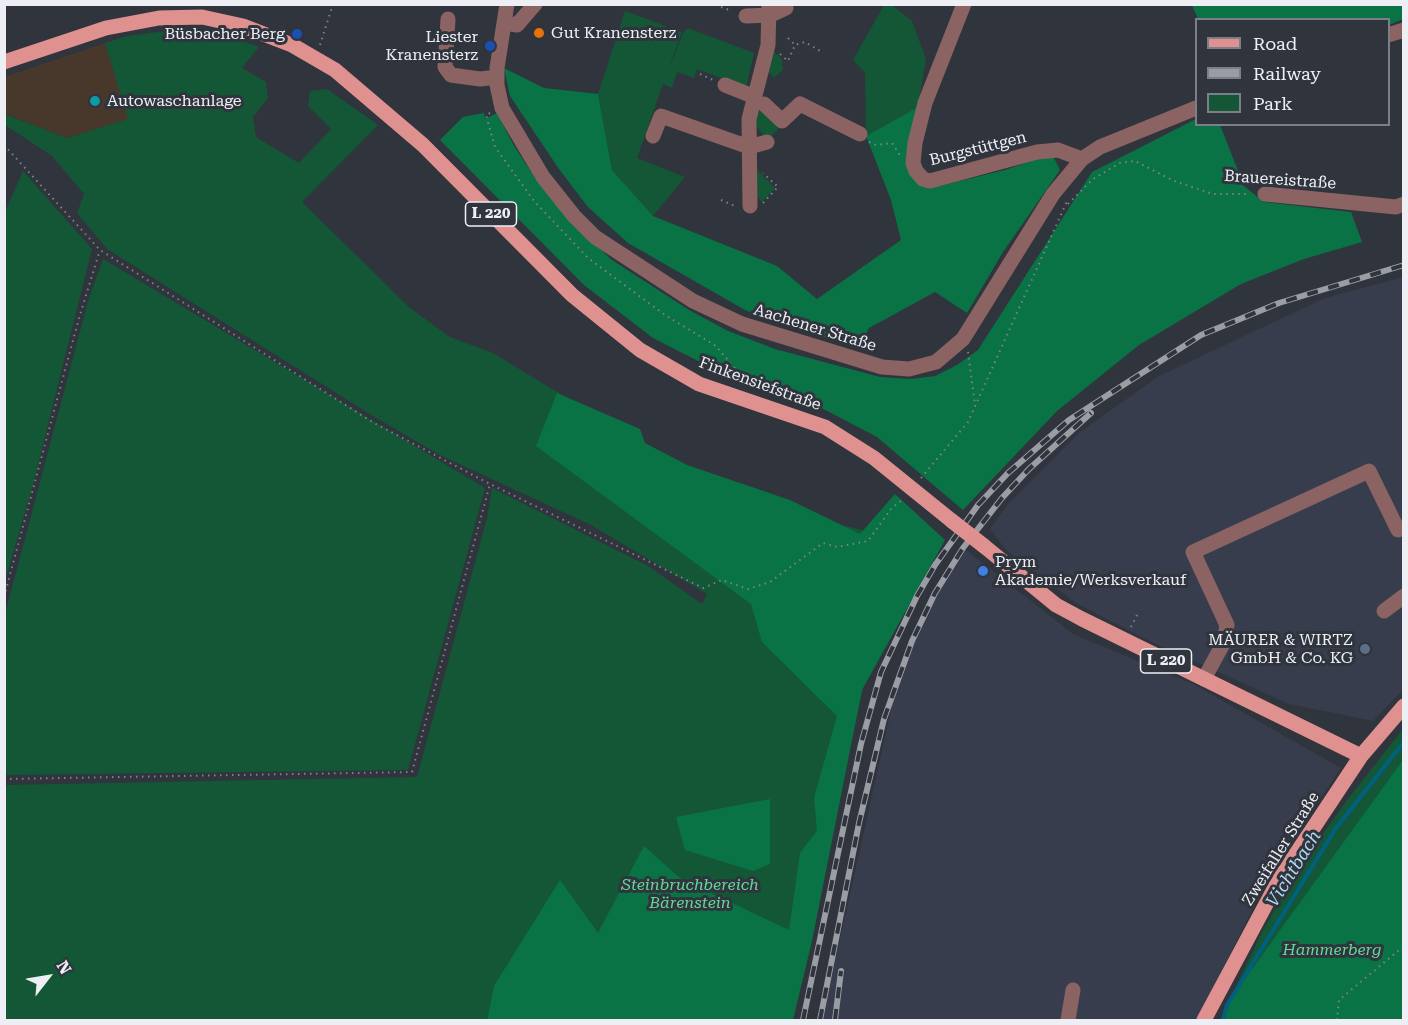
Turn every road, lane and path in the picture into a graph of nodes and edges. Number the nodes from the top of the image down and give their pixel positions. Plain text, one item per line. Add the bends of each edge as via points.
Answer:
1 (333, 4) edge
2 (507, 4) edge
3 (535, 4) edge
4 (963, 4) edge
5 (786, 8) dead end
6 (770, 10) edge
7 (746, 16) dead end
8 (448, 19) dead end
9 (505, 23) junction
10 (788, 38) dead end
11 (795, 45) junction
12 (777, 51) dead end
13 (820, 51) dead end
14 (316, 58) junction
15 (4, 62) edge
16 (497, 77) junction
17 (725, 85) dead end
18 (760, 100) junction
19 (1195, 109) edge
20 (486, 115) dead end
21 (653, 136) dead end
22 (863, 137) joint
23 (767, 142) dead end
24 (4, 145) edge
25 (749, 147) junction
26 (899, 154) dead end
27 (1082, 159) junction
28 (760, 170) dead end
29 (1069, 192) dead end
30 (1265, 194) joint
31 (757, 204) joint
32 (1068, 204) junction
33 (1404, 204) edge
34 (100, 250) junction
35 (969, 355) dead end
36 (737, 385) dead end
37 (975, 405) junction
38 (490, 484) junction
39 (913, 489) junction
40 (1398, 530) dead end
41 (1404, 596) edge
42 (4, 597) edge
43 (1384, 611) dead end
44 (1138, 613) dead end
45 (1130, 628) dead end
46 (1204, 679) junction
47 (1404, 706) edge
48 (1361, 756) junction
49 (4, 779) edge
50 (1404, 946) edge
51 (1073, 990) dead end
52 (1068, 1020) edge
53 (1204, 1020) edge
54 (1337, 1020) edge

1 - 14 path
2 - 9 street, Aachener Straße
3 - 9 street via 517,25
4 - 27 street, Burgstüttgen via 925,103 915,143 916,171 930,181 1037,152 1058,150
5 - 6 street
6 - 7 street
6 - 18 street
8 - 16 street via 445,67 451,75
9 - 16 street, Aachener Straße
10 - 11 path
11 - 12 path via 788,61
11 - 13 path via 808,42
14 - 15 main road, Finkensiefstraße / L 220 via 243,26 202,17 159,18 106,28
14 - 39 main road, Finkensiefstraße / L 220 via 423,145 572,295 640,350 699,384 825,427
16 - 27 street, Aachener Straße via 502,108 521,144 556,193 595,237 693,301 742,324 882,367 909,369 936,362 963,339 1053,194
17 - 18 street
18 - 22 street via 782,121 800,104
18 - 25 street via 749,119
19 - 27 street, Aachener Straße via 1100,147
20 - 36 path via 495,147 534,201 588,258 665,315 716,346 737,371
21 - 25 street via 661,116
22 - 26 path via 872,144 892,143
23 - 25 street
24 - 34 path
25 - 31 street
28 - 31 path via 778,187
29 - 32 path
30 - 32 path, Brauereistraße via 1213,194 1174,181 1135,161 1120,163 1093,179
30 - 33 street, Brauereistraße via 1396,207
32 - 37 path
34 - 38 path via 374,423
34 - 42 path
35 - 37 path
37 - 39 path via 968,422
38 - 39 path via 703,588 722,580 748,589 770,582 823,543 837,547 868,541 891,509
38 - 49 path via 412,772
39 - 46 main road, Finkensiefstraße / L 220, bridge via 1056,605
40 - 46 street via 1369,471 1193,552 1227,625 1224,642
41 - 43 street
44 - 45 path
46 - 48 main road, Finkensiefstraße / L 220
47 - 48 main road, Zweifaller Straße
48 - 53 main road, Zweifaller Straße via 1280,878
50 - 54 path via 1339,1000
51 - 52 street

